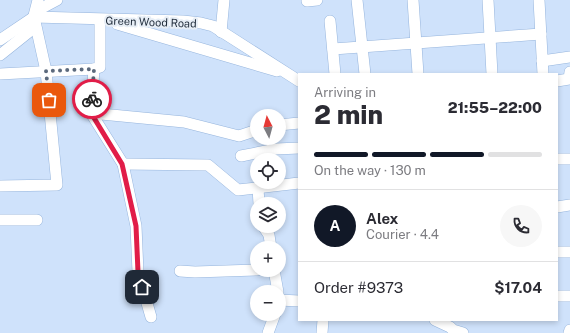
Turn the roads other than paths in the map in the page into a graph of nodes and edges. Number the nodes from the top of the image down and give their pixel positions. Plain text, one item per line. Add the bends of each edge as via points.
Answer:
1 (38, 0) edge
2 (57, 0) edge
3 (224, 0) edge
4 (356, 0) edge
5 (413, 0) edge
6 (488, 0) edge
7 (539, 0) edge
8 (34, 17) junction
9 (101, 20) junction
10 (330, 21) dead end
11 (221, 32) junction
12 (541, 34) junction
13 (490, 37) junction
14 (0, 40) edge
15 (416, 43) junction
16 (362, 48) junction
17 (332, 49) junction
18 (0, 55) edge
19 (570, 57) edge
20 (542, 61) junction
21 (94, 69) junction
22 (46, 71) junction
23 (570, 72) edge
24 (334, 73) edge
25 (365, 73) edge
26 (418, 73) edge
27 (492, 73) edge
28 (543, 73) edge
29 (0, 74) edge
30 (294, 78) edge
31 (558, 81) edge
32 (91, 113) junction
33 (298, 123) edge
34 (286, 124) edge
35 (250, 132) edge
36 (298, 148) edge
37 (241, 156) dead end
38 (558, 159) edge
39 (570, 159) edge
40 (122, 164) junction
41 (298, 183) edge
42 (286, 185) edge
43 (0, 186) edge
44 (250, 189) edge
45 (570, 205) edge
46 (558, 207) edge
47 (0, 220) edge
48 (37, 220) dead end
49 (558, 252) edge
50 (570, 252) edge
51 (250, 270) edge
52 (180, 271) dead end
53 (558, 296) edge
54 (570, 296) edge
55 (286, 300) edge
56 (298, 301) edge
57 (151, 317) dead end
58 (272, 321) edge
59 (323, 321) edge
60 (439, 321) edge
61 (454, 329) edge
62 (268, 333) edge
63 (322, 333) edge

1 - 8 street
2 - 8 street via 42,8
3 - 11 street
4 - 16 street
5 - 15 street
6 - 13 street
7 - 12 street
8 - 9 street, Green Wood Road
8 - 14 street
8 - 18 street via 30,31
8 - 22 street
9 - 11 street, Green Wood Road via 183,21 213,26
9 - 21 street via 100,67
9 - 30 street
10 - 17 street
11 - 30 street, Green Wood Road
12 - 13 street
12 - 20 street
13 - 15 street
13 - 27 street
15 - 16 street
15 - 26 street
16 - 17 street
16 - 25 street
17 - 24 street
19 - 20 street
20 - 28 street
21 - 22 street
21 - 32 street
22 - 29 street
22 - 43 street via 57,185
23 - 31 street via 569,78
32 - 35 street via 184,122 239,136
32 - 40 street
33 - 34 street
36 - 37 street via 276,149
38 - 39 street
40 - 44 street via 208,165 238,190
40 - 57 street via 136,226 138,272
41 - 42 street
45 - 46 street
47 - 48 street
49 - 50 street
51 - 52 street
53 - 54 street
55 - 56 street
58 - 62 street
59 - 63 street
60 - 61 street

